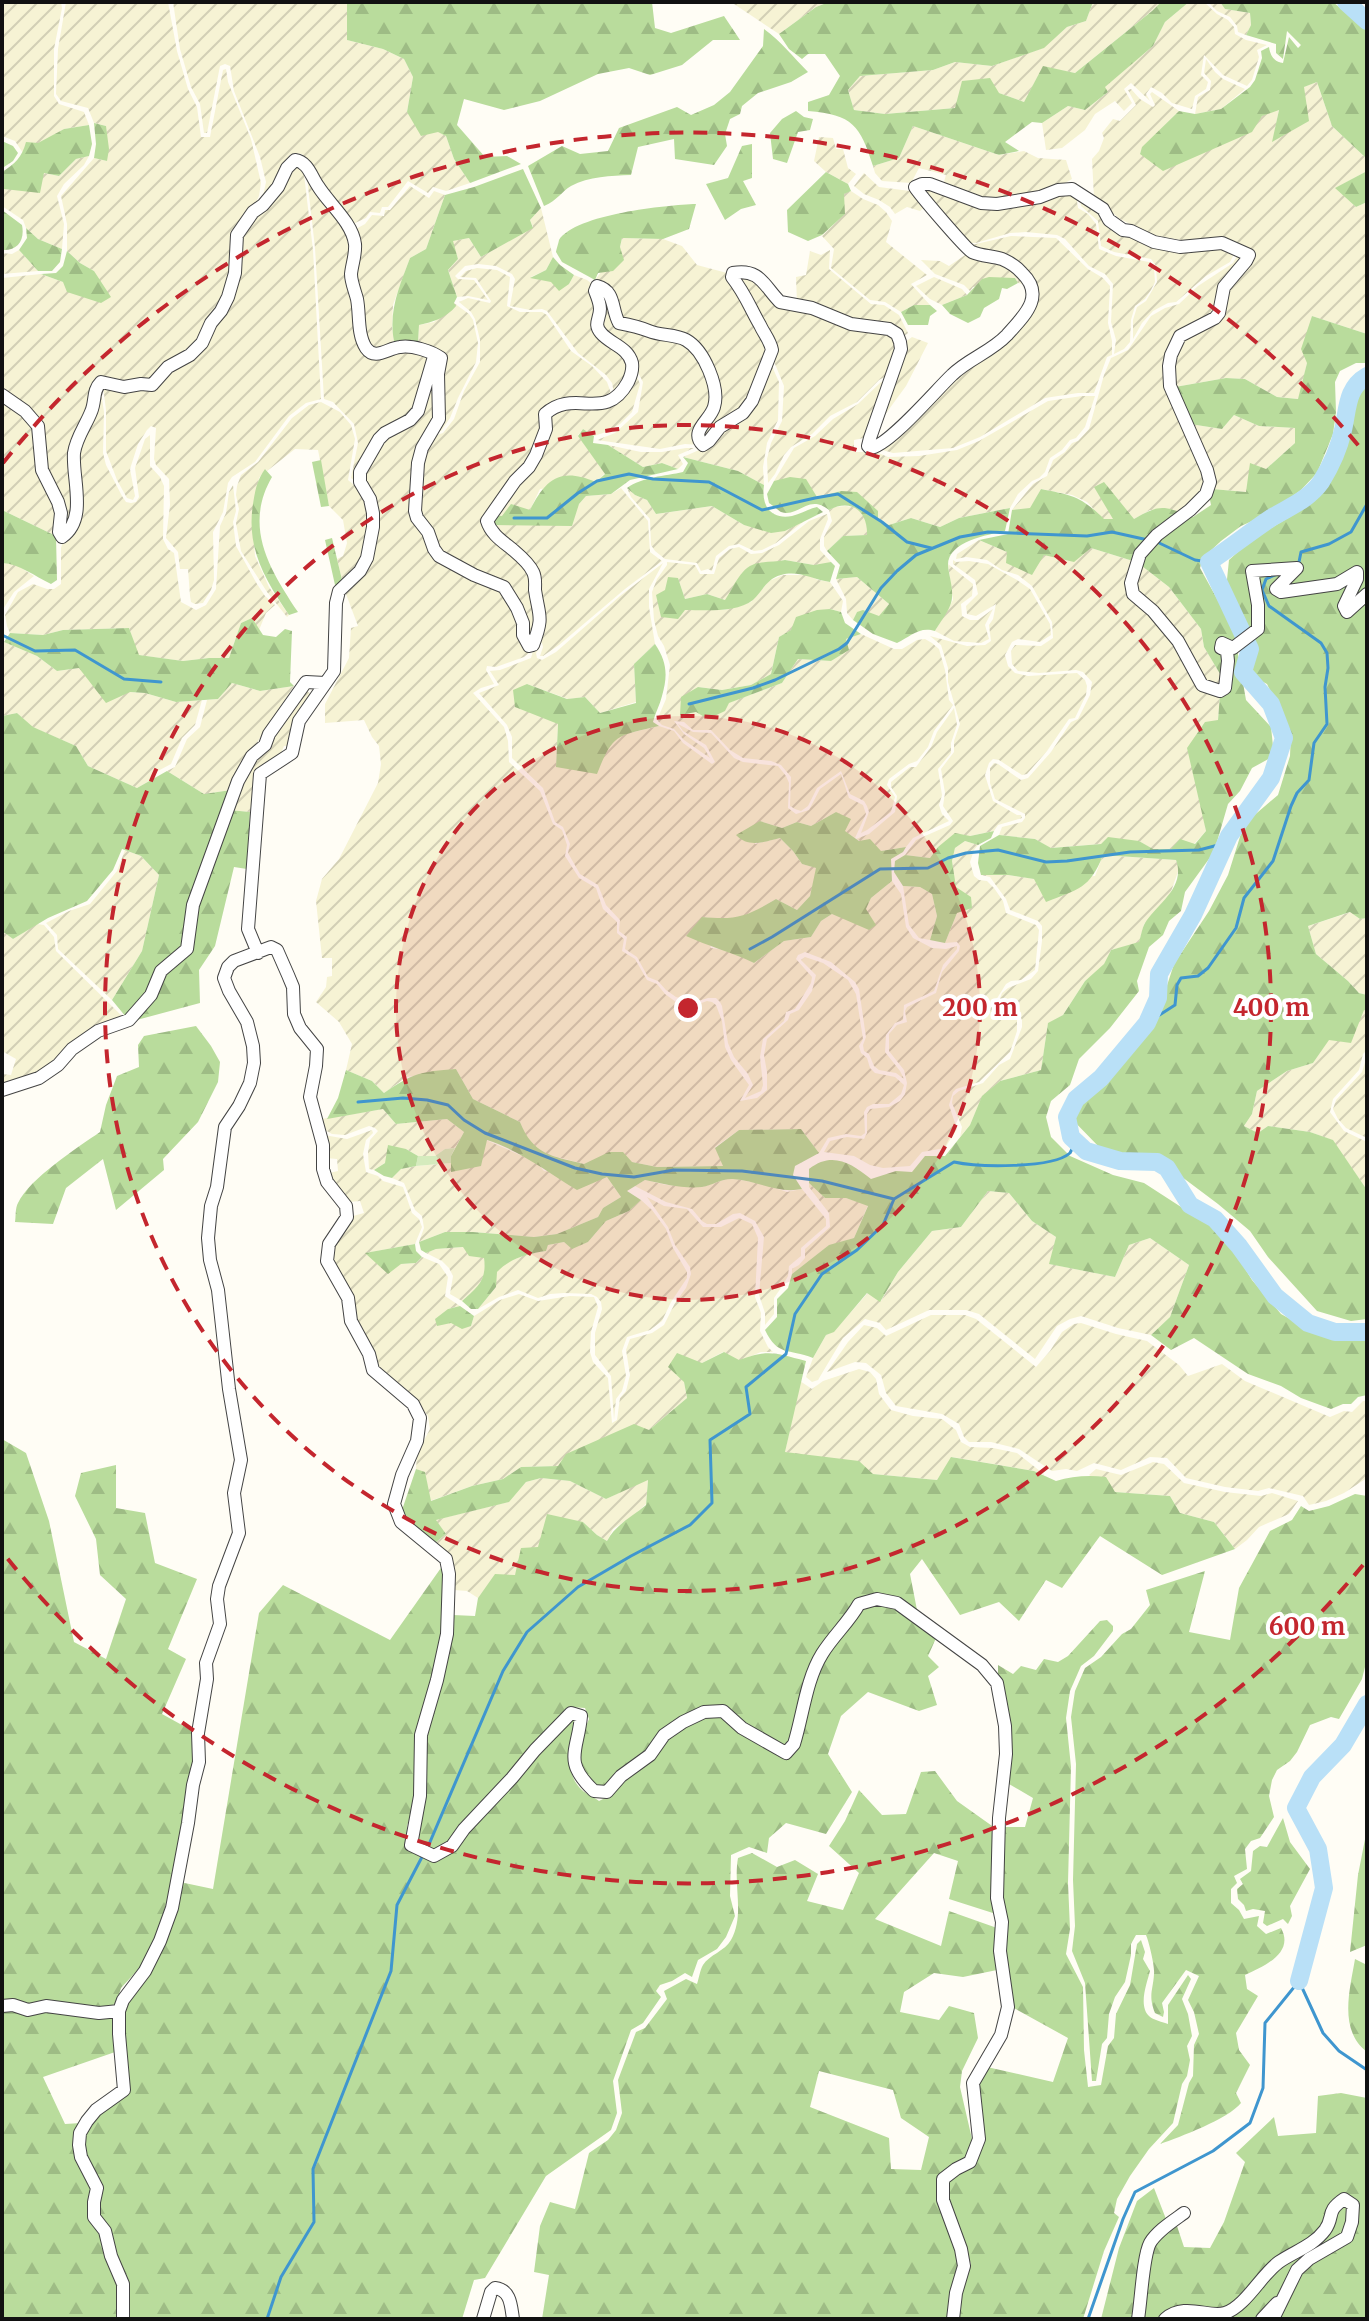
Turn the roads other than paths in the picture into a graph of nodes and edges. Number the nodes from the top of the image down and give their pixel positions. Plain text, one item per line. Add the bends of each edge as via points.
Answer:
1 (432, 353) junction
2 (2, 395) edge
3 (1367, 594) edge
4 (325, 683) junction
5 (258, 953) junction
6 (2, 1090) edge
7 (2, 2006) edge
8 (119, 2011) junction
9 (1184, 2213) dead end
10 (1288, 2292) junction
11 (123, 2319) edge
12 (483, 2319) edge
13 (513, 2319) edge
14 (953, 2319) edge
15 (1138, 2319) edge
16 (1165, 2319) edge
17 (1262, 2319) edge
18 (1273, 2319) edge

1 - 2 street via 403,346 381,354 366,348 351,274 355,242 305,164 295,160 237,235 228,297 202,343 152,385 97,385 75,448 74,522 62,537 58,502 42,470 38,426
1 - 3 street via 441,358 439,419 418,463 417,518 439,556 504,587 523,623 523,635 533,645 541,612 535,576 487,521 536,455 546,429 545,414 563,404 612,401 631,376 627,353 598,330 597,286 609,292 619,323 684,339 700,352 715,403 697,436 703,445 752,401 772,350 733,273 765,281 780,302 851,324 889,329 897,334 901,349 870,438 868,446 876,448 957,369 1005,336 1034,294 1028,279 1012,264 962,245 915,187 922,184 997,204 1072,189 1123,230 1154,242 1230,245 1249,255 1224,287 1219,313 1180,336 1171,355 1170,386 1210,482 1206,494 1140,554 1132,572 1133,594 1178,641 1202,685 1220,691 1225,688 1228,661 1222,643 1233,648 1258,629 1252,571 1297,568 1276,589 1281,592 1337,584 1357,572 1344,606 1347,612
1 - 4 street via 418,411 379,439 360,472 373,513 371,542 360,571 339,591 334,671
4 - 5 street via 299,721 292,753 260,774 248,929
4 - 6 street via 306,682 238,781 193,905 187,949 161,971 151,995 129,1020 98,1031 39,1078
5 - 8 street via 234,961 224,978 247,1022 254,1063 250,1083 225,1127 208,1238 241,1460 234,1493 239,1533 219,1586 220,1624 206,1663 199,1762 172,1908 145,1971
5 - 14 street via 277,950 293,987 294,1014 317,1049 310,1097 327,1182 346,1206 347,1217 329,1244 327,1261 348,1298 351,1321 373,1370 413,1404 420,1418 394,1504 401,1522 446,1559 448,1567 447,1634 421,1735 420,1796 411,1845 434,1856 452,1846 571,1713 581,1716 573,1751 577,1770 594,1791 607,1792 650,1755 664,1735 704,1712 723,1711 786,1753 794,1744 823,1653 859,1604 877,1599 897,1603 982,1665 997,1683 1006,1754 997,1898 1008,2007 1001,2035 973,2083 979,2139 970,2162 943,2179 943,2200 964,2266
7 - 8 street
8 - 11 street via 124,2090 96,2110 80,2133 79,2145 97,2188 94,2217 105,2231 123,2284
9 - 15 street via 1150,2243
10 - 16 street via 1297,2270 1347,2237 1353,2205 1344,2199 1333,2206 1327,2228 1278,2262 1224,2314 1196,2310
10 - 17 street
10 - 18 street
12 - 13 street via 495,2288 507,2293

